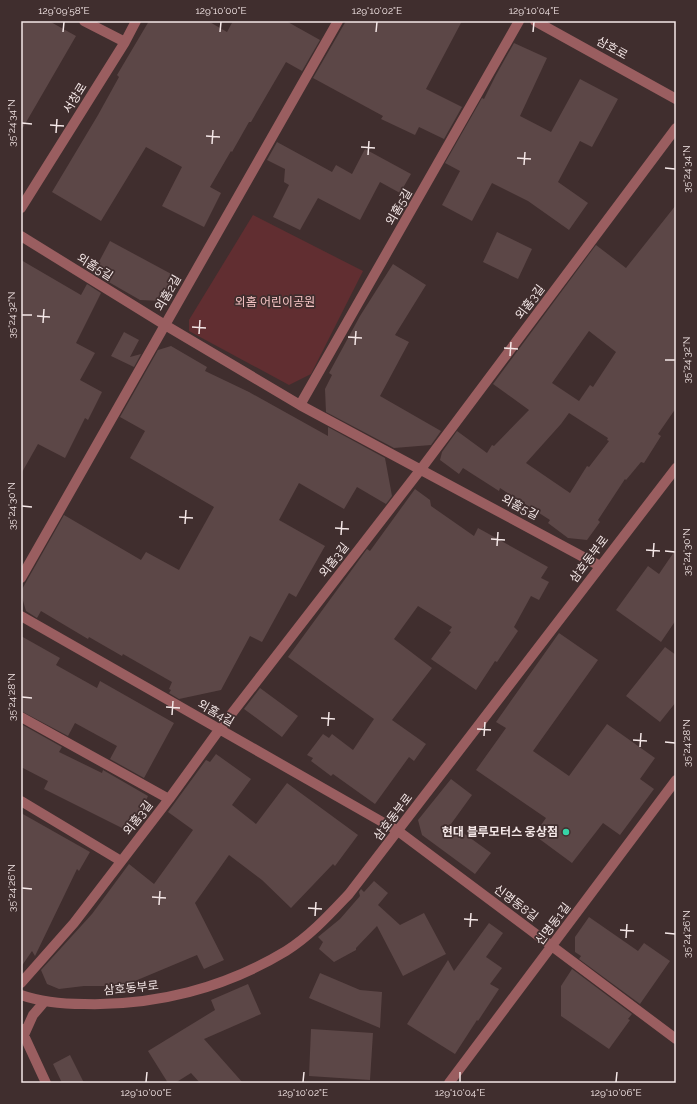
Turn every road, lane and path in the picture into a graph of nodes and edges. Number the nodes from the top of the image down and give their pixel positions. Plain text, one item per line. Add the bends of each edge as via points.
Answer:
1 (84, 21) edge
2 (136, 21) edge
3 (338, 21) edge
4 (519, 21) edge
5 (534, 21) edge
6 (125, 42) junction
7 (676, 98) edge
8 (676, 128) edge
9 (21, 208) edge
10 (21, 236) edge
11 (165, 325) junction
12 (300, 405) junction
13 (676, 468) edge
14 (421, 469) junction
15 (600, 566) junction
16 (21, 578) edge
17 (21, 616) edge
18 (21, 717) edge
19 (219, 730) junction
20 (676, 780) edge
21 (169, 799) junction
22 (21, 802) edge
23 (398, 831) junction
24 (121, 861) junction
25 (553, 946) junction
26 (21, 983) edge
27 (21, 995) edge
28 (45, 1001) junction
29 (22, 1032) edge
30 (676, 1039) edge
31 (46, 1083) edge
32 (449, 1083) edge

1 - 6 street
2 - 6 street, 서창로
3 - 11 street, 외홈2길
4 - 12 street, 외홈5길
5 - 7 street, 삼호로
6 - 9 street, 서창로
8 - 14 street, 외홈3길
10 - 11 street, 외홈5길
11 - 12 street, 외홈5길
11 - 16 street, 외홈2길
12 - 14 street, 외홈5길
13 - 15 street, 삼호동부로
14 - 15 street, 외홈5길
14 - 19 street, 외홈3길
15 - 23 street, 삼호동부로
17 - 19 street, 외홈4길
18 - 21 street
19 - 21 street, 외홈3길
19 - 23 street, 외홈4길
20 - 25 street, 신명동1길
21 - 24 street, 외홈3길
22 - 24 street
23 - 25 street, 신명동8길
23 - 28 street, 삼호동부로 via 349,894 319,925 287,950 250,970 183,994 140,1002 96,1004
24 - 26 street, 외홈3길 via 74,923
25 - 30 street, 신명동8길
25 - 32 street, 신명동1길
27 - 28 street, 삼호동부로
28 - 29 street
29 - 31 street

